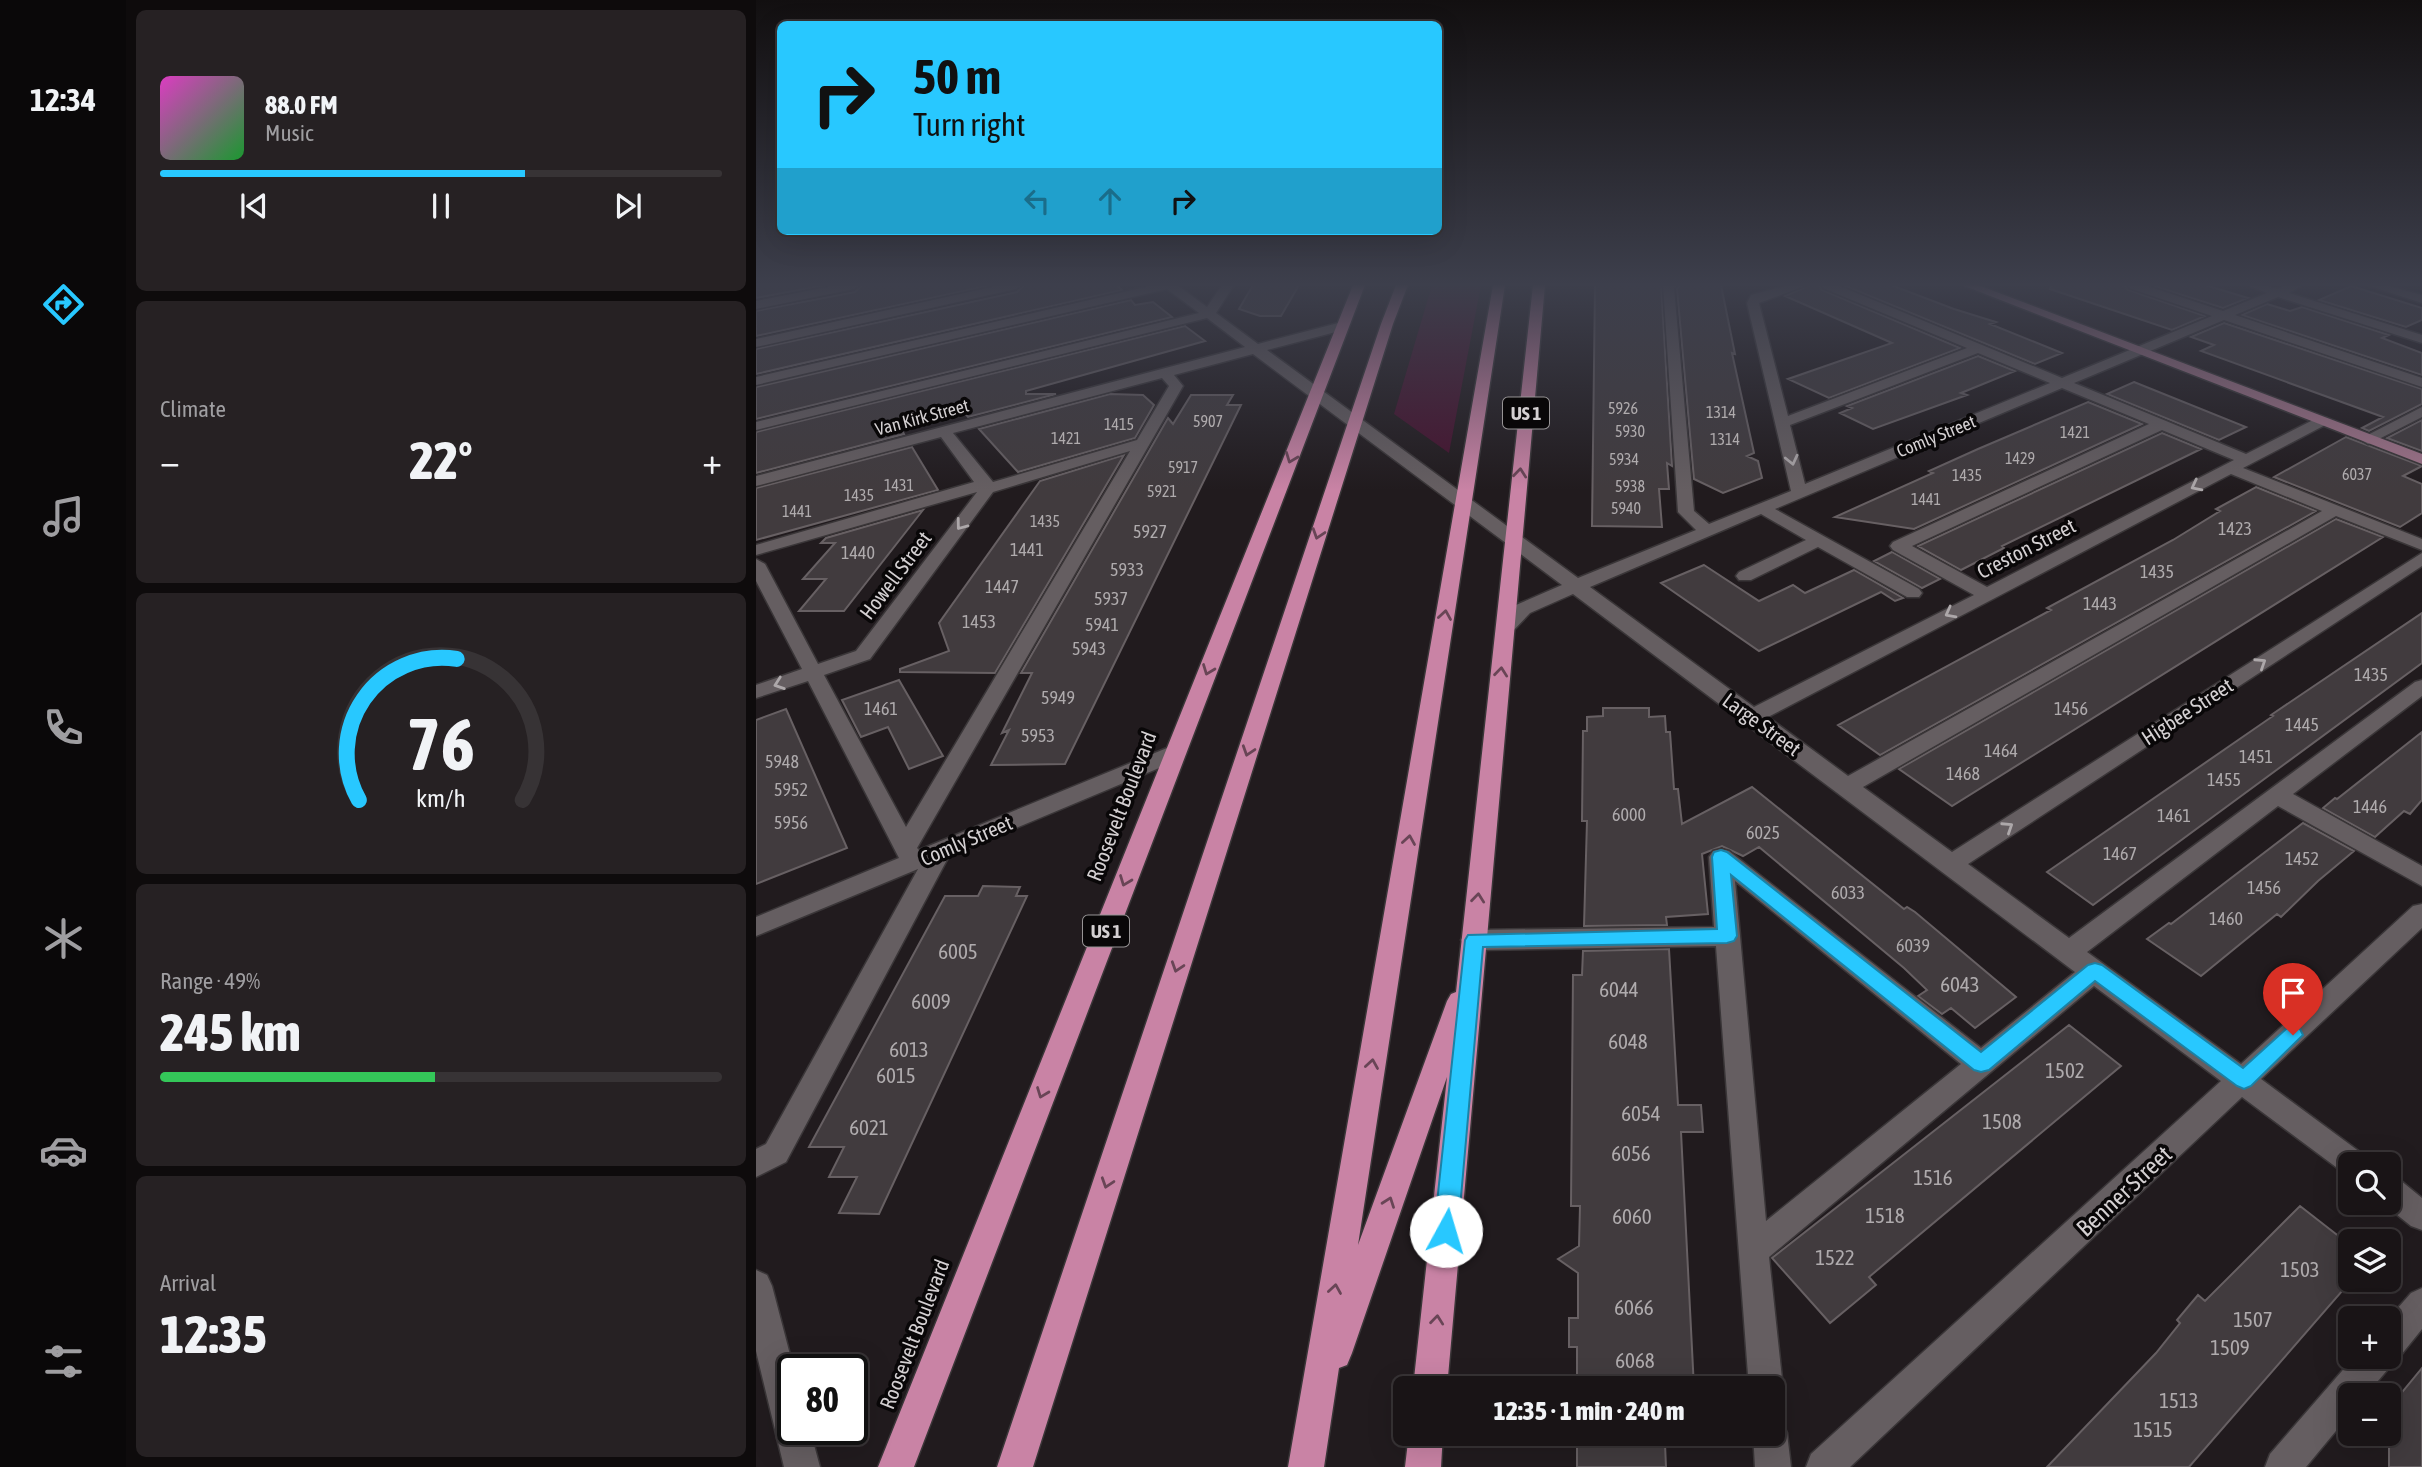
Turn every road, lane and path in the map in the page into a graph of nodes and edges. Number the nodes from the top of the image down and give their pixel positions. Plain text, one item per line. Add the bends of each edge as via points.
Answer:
1 (874, 353) edge
2 (1049, 353) edge
3 (1238, 353) edge
4 (1261, 353) edge
5 (1332, 353) edge
6 (1378, 353) edge
7 (1488, 353) edge
8 (1531, 353) edge
9 (1673, 353) edge
10 (1766, 353) edge
11 (1965, 353) edge
12 (1992, 353) edge
13 (2134, 353) edge
14 (2146, 353) edge
15 (2335, 353) edge
16 (1165, 373) junction
17 (756, 381) edge
18 (2064, 383) junction
19 (2422, 383) edge
20 (1316, 394) junction
21 (2422, 411) edge
22 (2322, 421) junction
23 (1354, 423) junction
24 (1783, 423) junction
25 (2162, 424) junction
26 (756, 426) edge
27 (944, 431) junction
28 (2368, 439) junction
29 (1142, 443) junction
30 (2422, 459) edge
31 (2247, 460) junction
32 (2229, 468) junction
33 (756, 481) edge
34 (987, 487) junction
35 (1799, 492) junction
36 (1464, 504) junction
37 (1762, 508) junction
38 (2335, 510) junction
39 (1707, 531) junction
40 (1819, 540) junction
41 (1513, 541) junction
42 (2422, 545) edge
43 (756, 550) edge
44 (2422, 558) edge
45 (756, 564) edge
46 (1745, 576) dead end
47 (1574, 586) junction
48 (1913, 593) dead end
49 (1986, 594) junction
50 (1505, 628) junction
51 (813, 673) junction
52 (2422, 686) edge
53 (756, 692) edge
54 (1752, 717) junction
55 (1175, 753) junction
56 (1846, 787) junction
57 (2277, 795) junction
58 (941, 849) junction
59 (909, 855) junction
60 (1951, 864) junction
61 (2422, 877) edge
62 (2422, 913) edge
63 (756, 928) edge
64 (1727, 936) junction
65 (2070, 951) junction
66 (1473, 955) junction
67 (2095, 970) junction
68 (1981, 1064) junction
69 (2244, 1080) junction
70 (2338, 1152) edge
71 (756, 1164) edge
72 (2401, 1199) edge
73 (2422, 1216) edge
74 (1753, 1251) junction
75 (756, 1286) edge
76 (2422, 1304) edge
77 (2401, 1329) edge
78 (765, 1360) edge
79 (2366, 1369) edge
80 (1431, 1376) edge
81 (1765, 1376) edge
82 (1042, 1383) junction
83 (1317, 1405) junction
84 (1425, 1446) edge
85 (1771, 1446) edge
86 (802, 1467) edge
87 (895, 1467) edge
88 (1003, 1467) edge
89 (1015, 1467) edge
90 (1306, 1467) edge
91 (1423, 1467) edge
92 (1773, 1467) edge
93 (1824, 1467) edge
94 (2283, 1467) edge

1 - 17 street
2 - 26 street
3 - 16 street, Van Kirk Street
4 - 20 street, Large Street
5 - 20 highway, Roosevelt Boulevard / US 1
6 - 23 highway
7 - 36 highway, US 1
41 -> 8 highway, US 1
9 - 39 street via 1686,512
10 - 24 street
11 - 24 street
12 - 18 street
13 - 18 street, Comly Street
14 - 22 main road
15 - 19 street
16 - 27 street, Van Kirk Street
16 - 29 street via 1175,386
18 - 25 street
18 - 35 street, Comly Street
20 - 23 street, Large Street
20 -> 55 highway, Roosevelt Boulevard / US 1
21 - 28 street
22 - 28 main road
22 - 31 street, Creston Street
23 - 36 street, Large Street
23 -> 82 highway
24 -> 35 street
25 - 31 street
25 - 49 street via 1899,546
27 - 33 street, Van Kirk Street
27 - 34 street
28 - 30 main road
29 - 34 street
29 - 59 street
31 - 32 street, Creston Street
32 - 38 street
32 -> 49 street, Creston Street
34 - 43 street
34 -> 51 street, Howell Street via 863,655
35 - 37 street, Comly Street
36 - 41 street, Large Street
83 -> 36 highway, US 1
37 - 39 street, Comly Street
37 - 40 street
38 - 42 street
38 - 56 street
39 - 47 street, Comly Street
40 - 46 street
40 - 48 street
41 - 47 street, Large Street
41 - 50 highway, US 1
60 -> 44 street, Higbee Street
45 - 51 street
47 - 50 street, Comly Street via 1523,609
47 - 54 street, Large Street
49 -> 54 street, Creston Street
66 -> 50 highway, US 1
51 -> 53 street, Howell Street
51 - 59 street
52 - 57 street
54 - 56 street, Large Street
55 - 58 street, Comly Street
55 -> 87 highway, Roosevelt Boulevard / US 1
56 - 60 street, Large Street
57 - 61 street
57 - 65 street
58 - 59 street, Comly Street
58 - 71 street via 776,1153
59 - 63 street, Comly Street
60 - 65 street, Large Street
62 - 69 street, Benner Street
64 - 66 street
64 - 68 street via 1721,857
64 - 74 street
65 - 67 street, Large Street
80 -> 66 highway, US 1
83 -> 66 highway
67 - 68 street
67 - 69 street, Large Street
68 - 74 street
69 - 70 street, Large Street
69 - 93 street, Benner Street
72 - 73 street
74 - 81 street
75 - 78 street
76 - 77 street
78 - 86 street
79 - 94 street
82 - 88 highway
82 - 89 highway
83 - 90 highway, US 1
84 - 91 highway
85 - 92 street

